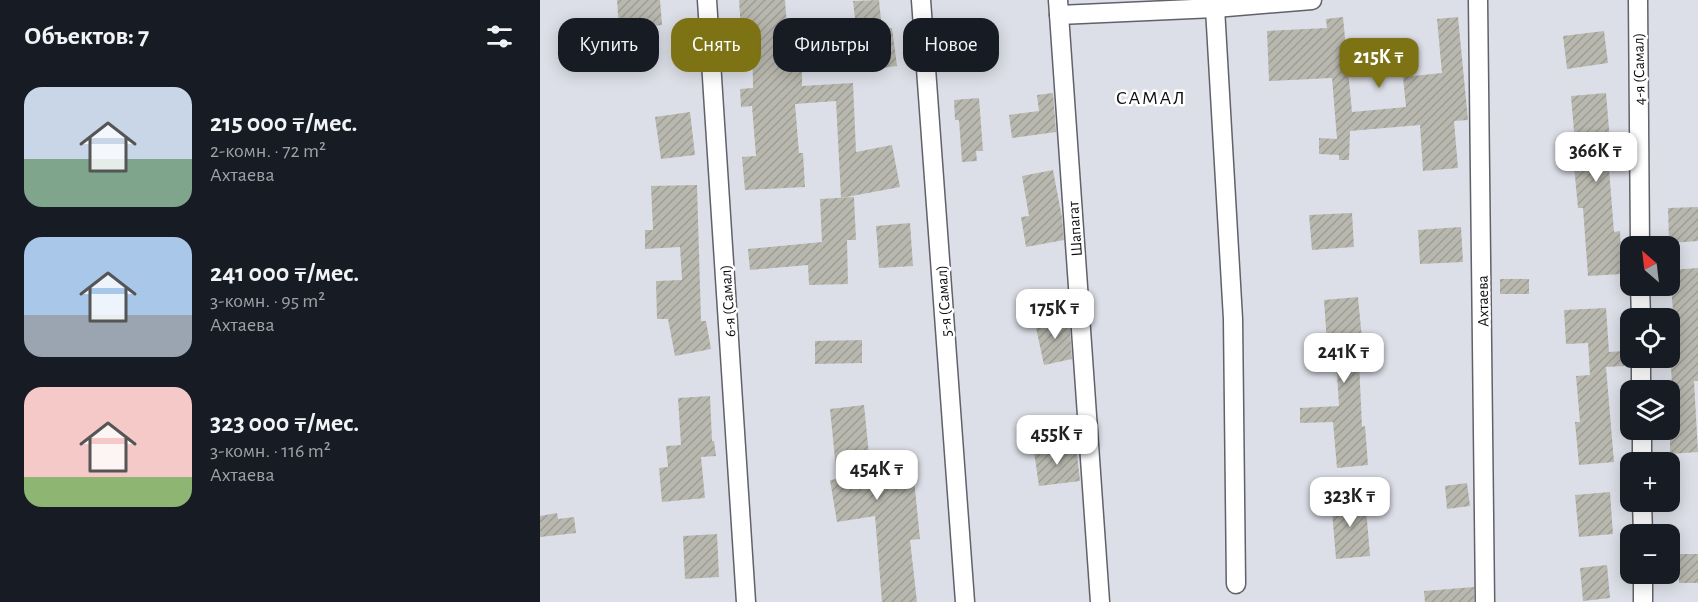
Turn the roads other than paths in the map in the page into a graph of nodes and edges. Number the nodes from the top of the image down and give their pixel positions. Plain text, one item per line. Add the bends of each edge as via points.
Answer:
1 (707, 0) edge
2 (921, 0) edge
3 (1312, 0) edge
4 (1478, 0) edge
5 (1638, 0) edge
6 (1059, 7) edge
7 (1215, 8) junction
8 (1640, 236) edge
9 (1236, 584) dead end
10 (1643, 584) edge
11 (746, 602) edge
12 (965, 602) edge
13 (1100, 602) edge
14 (1485, 602) edge
15 (1643, 602) edge

1 - 11 street, 6-я (Самал)
2 - 12 street, 5-я (Самал)
3 - 7 street
4 - 14 street, Ахтаева
5 - 8 street, 4-я (Самал)
6 - 7 street
6 - 13 street, Шапагат
7 - 9 street via 1233,319
10 - 15 street

